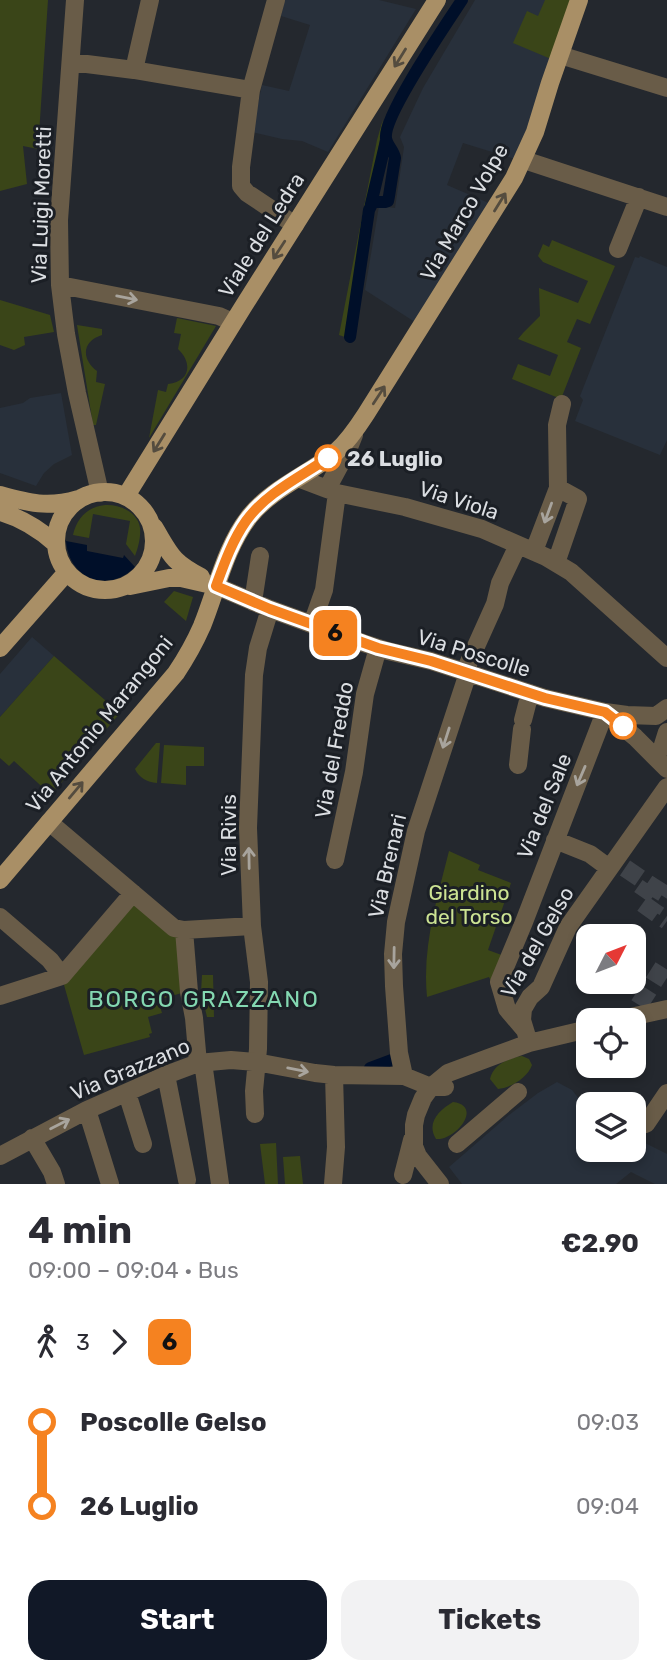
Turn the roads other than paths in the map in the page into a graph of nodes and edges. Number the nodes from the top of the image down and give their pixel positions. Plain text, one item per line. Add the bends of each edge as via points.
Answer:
1 (75, 0) edge
2 (150, 0) edge
3 (276, 0) edge
4 (437, 0) edge
5 (579, 0) edge
6 (560, 55) junction
7 (71, 62) junction
8 (134, 70) junction
9 (667, 88) edge
10 (251, 90) junction
11 (524, 160) junction
12 (639, 197) junction
13 (667, 207) edge
14 (295, 225) junction
15 (618, 250) dead end
16 (60, 285) junction
17 (232, 324) junction
18 (562, 404) dead end
19 (356, 430) junction
20 (298, 478) junction
21 (558, 488) junction
22 (332, 491) junction
23 (94, 494) junction
24 (126, 496) junction
25 (2, 498) edge
26 (148, 518) junction
27 (56, 544) junction
28 (526, 548) junction
29 (260, 556) dead end
30 (555, 563) junction
31 (67, 572) junction
32 (216, 586) junction
33 (115, 590) junction
34 (253, 602) junction
35 (270, 609) junction
36 (312, 624) junction
37 (0, 648) edge
38 (378, 648) junction
39 (667, 658) edge
40 (468, 673) junction
41 (530, 693) junction
42 (667, 708) edge
43 (605, 712) junction
44 (627, 715) junction
45 (665, 746) edge
46 (518, 765) dead end
47 (667, 769) edge
48 (667, 787) edge
49 (49, 822) junction
50 (555, 840) junction
51 (335, 860) dead end
52 (609, 868) junction
53 (0, 880) edge
54 (133, 893) junction
55 (0, 917) edge
56 (252, 926) junction
57 (184, 930) junction
58 (62, 976) junction
59 (0, 996) edge
60 (667, 1009) edge
61 (646, 1014) edge
62 (576, 1030) edge
63 (527, 1036) junction
64 (201, 1062) junction
65 (256, 1062) junction
66 (166, 1075) junction
67 (334, 1075) junction
68 (407, 1077) junction
69 (438, 1087) junction
70 (519, 1091) dead end
71 (127, 1093) junction
72 (667, 1093) edge
73 (421, 1102) junction
74 (87, 1110) junction
75 (255, 1114) dead end
76 (646, 1124) dead end
77 (413, 1137) junction
78 (32, 1138) junction
79 (143, 1144) dead end
80 (457, 1144) dead end
81 (0, 1156) edge
82 (428, 1169) junction
83 (187, 1180) dead end
84 (401, 1180) edge
85 (57, 1184) edge
86 (110, 1184) edge
87 (220, 1184) edge
88 (333, 1184) edge
89 (440, 1184) edge

1 - 7 street, Via Luigi Moretti
2 - 8 street
3 - 10 street
4 -> 14 main road, Viale del Ledra
5 - 6 main road, Via Marco Volpe
6 - 9 street
6 - 11 main road, Via Marco Volpe
7 - 8 street
7 - 16 street, Via Luigi Moretti via 59,220
8 - 10 street
10 - 14 street via 242,186
11 - 12 street
19 -> 11 main road, Via Marco Volpe
12 - 13 street
12 - 15 street
14 -> 17 main road, Viale del Ledra
16 -> 17 street via 219,316
16 - 23 street, Via Luigi Moretti
17 -> 24 main road, Viale del Ledra
18 - 21 street via 557,425
19 - 20 main road, Via Marco Volpe via 338,450
19 - 22 street, Via Marco Volpe
20 - 22 street
20 - 32 main road, Via Marco Volpe via 251,514
21 -> 28 street, Via Brenari
21 - 30 street via 578,499
22 - 28 street, Via Viola via 435,515
22 - 36 street via 324,590
23 - 24 main road
23 - 25 main road via 41,505
23 - 27 main road via 76,502 65,514
24 - 26 main road
25 - 27 main road via 12,515
26 - 32 main road via 174,560
26 - 33 main road via 154,538 151,560 134,581
27 - 31 main road
28 - 30 street, Via Viola
28 - 40 street, Via Brenari via 500,583
29 - 34 street
30 - 39 street, Via Viola
31 - 33 main road via 90,588
31 - 37 main road
32 - 33 main road via 169,578
32 - 34 street, Via Poscolle
49 -> 32 main road, Via Antonio Marangoni via 176,673 203,624
34 - 35 street, Via Poscolle
35 - 36 street, Via Poscolle
56 -> 35 street, Via Rivis via 248,828 254,675
36 - 38 street, Via Poscolle
38 - 40 street, Via Poscolle
38 - 51 street, Via del Freddo via 365,694
40 - 41 street, Via Poscolle
40 -> 68 street, Via Brenari via 416,831 396,922 394,986 399,1053
41 - 43 street, Via Poscolle
41 - 46 street
42 - 44 street, Via Poscolle via 656,716
43 - 44 street, Via Poscolle
43 - 47 street
43 -> 50 street, Via del Sale
44 - 45 street
48 - 52 street, Via del Gelso
49 - 53 main road, Via Antonio Marangoni
49 - 54 street
50 - 52 street via 590,854
50 - 63 street, Via del Sale via 499,982 507,1009
52 - 63 street, Via del Gelso via 568,928 541,987 523,1009
54 - 57 street via 174,928
54 - 58 street
55 - 58 street
56 - 57 street
56 - 65 street, Via Rivis via 259,982
57 - 64 street via 188,992
58 - 59 street
60 - 61 street
62 - 63 street
63 - 69 street via 469,1065
64 - 65 street, Via Grazzano
64 - 66 street, Via Grazzano
64 - 87 street
65 -> 67 street, Via Grazzano
65 - 75 street, Via Rivis
66 - 71 street, Via Grazzano
66 - 83 street
67 - 68 street, Via Grazzano
67 - 88 street
68 - 69 street, Via Grazzano
68 - 73 street via 418,1088
69 - 73 street
69 - 82 street via 422,1124 420,1145
70 - 80 street
71 - 74 street, Via Grazzano
71 - 79 street
72 - 76 street
73 - 77 street
78 -> 74 street, Via Grazzano
74 - 86 street
77 - 82 street via 415,1152
77 - 84 street
78 - 81 street, Via Grazzano
78 - 85 street
82 - 84 street via 415,1167
82 - 89 street

